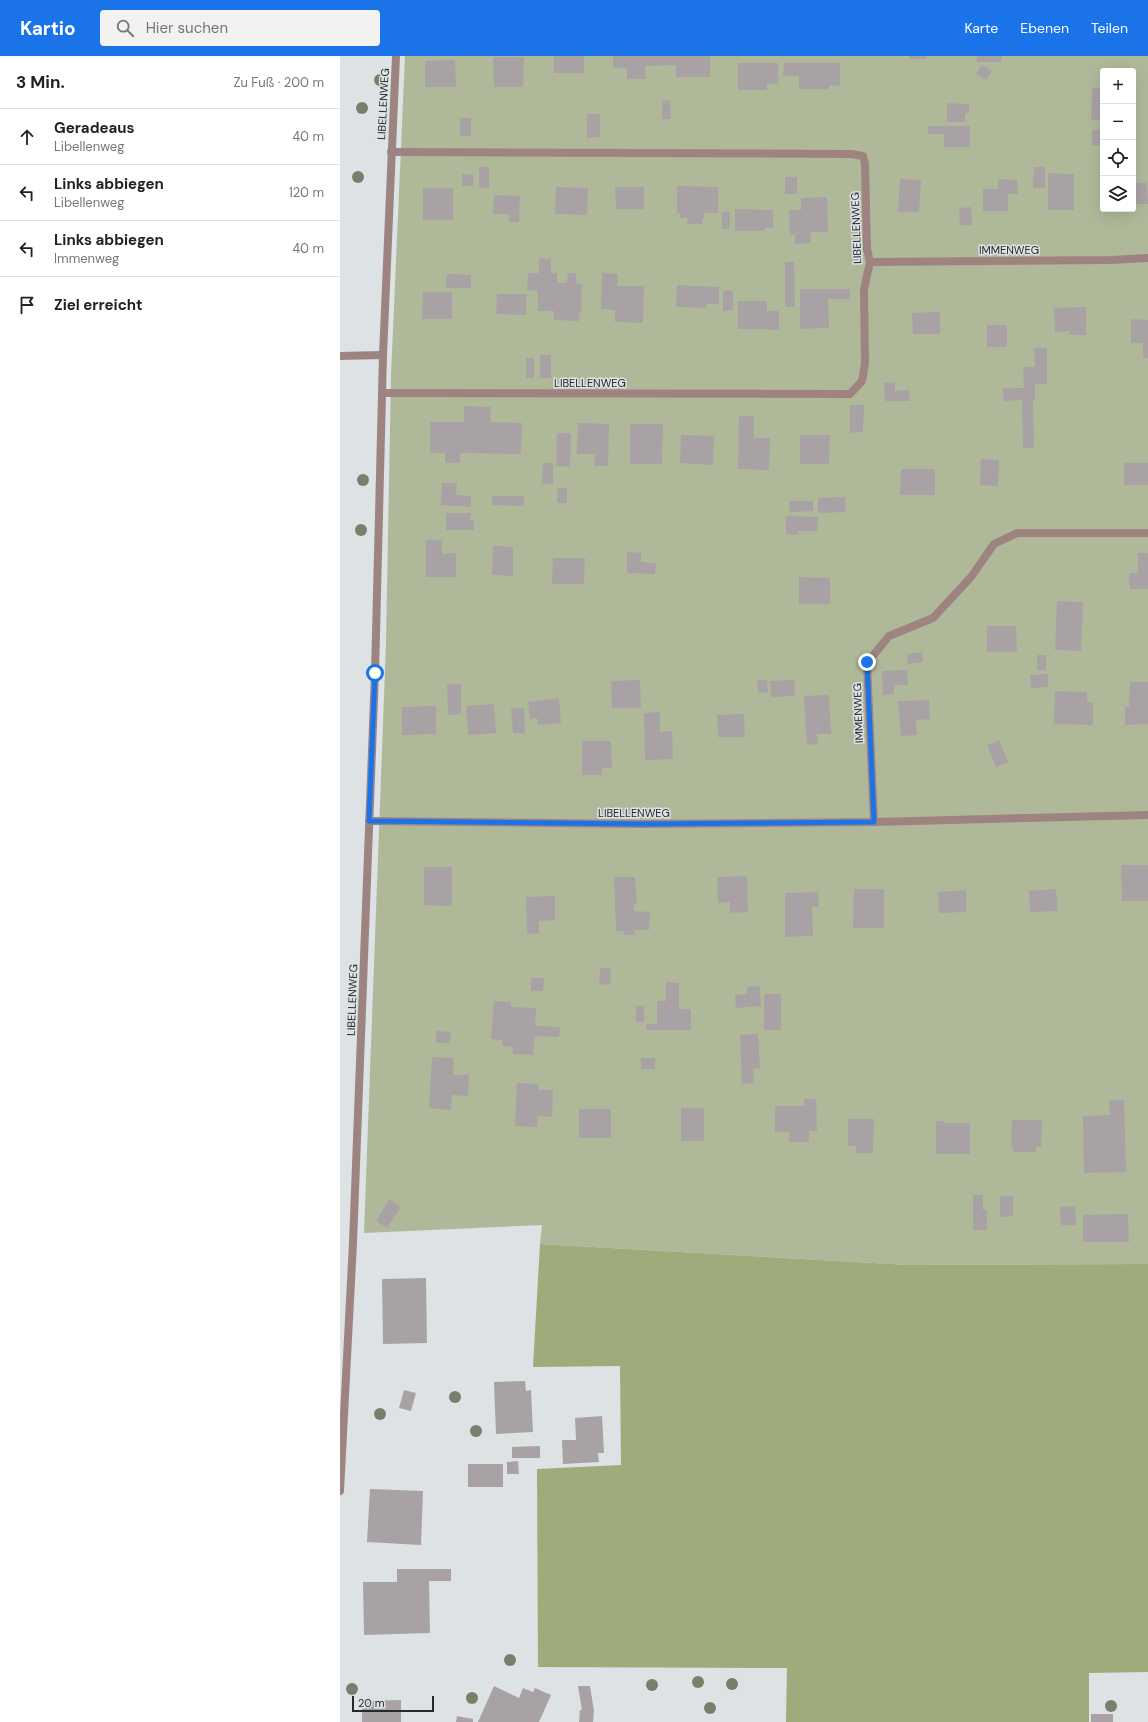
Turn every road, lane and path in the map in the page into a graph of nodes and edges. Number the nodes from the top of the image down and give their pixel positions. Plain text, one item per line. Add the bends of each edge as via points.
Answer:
1 (396, 56) edge
2 (392, 152) junction
3 (1148, 258) edge
4 (870, 262) junction
5 (384, 355) junction
6 (340, 356) edge
7 (383, 393) junction
8 (1148, 533) edge
9 (1148, 815) edge
10 (369, 821) junction
11 (874, 822) junction
12 (340, 1491) edge

1 - 2 street, LIBELLENWEG
2 - 4 street, LIBELLENWEG via 863,156 867,249
2 - 5 street, LIBELLENWEG
3 - 4 street, IMMENWEG
4 - 7 street, LIBELLENWEG via 864,288 865,364 862,381 850,394
5 - 6 street
5 - 7 street, LIBELLENWEG
7 - 10 street, LIBELLENWEG
8 - 11 street, IMMENWEG via 1016,533 994,544 971,577 933,618 889,636 867,662
9 - 11 street
10 - 11 street, LIBELLENWEG via 634,824
10 - 12 street, LIBELLENWEG via 353,1244

